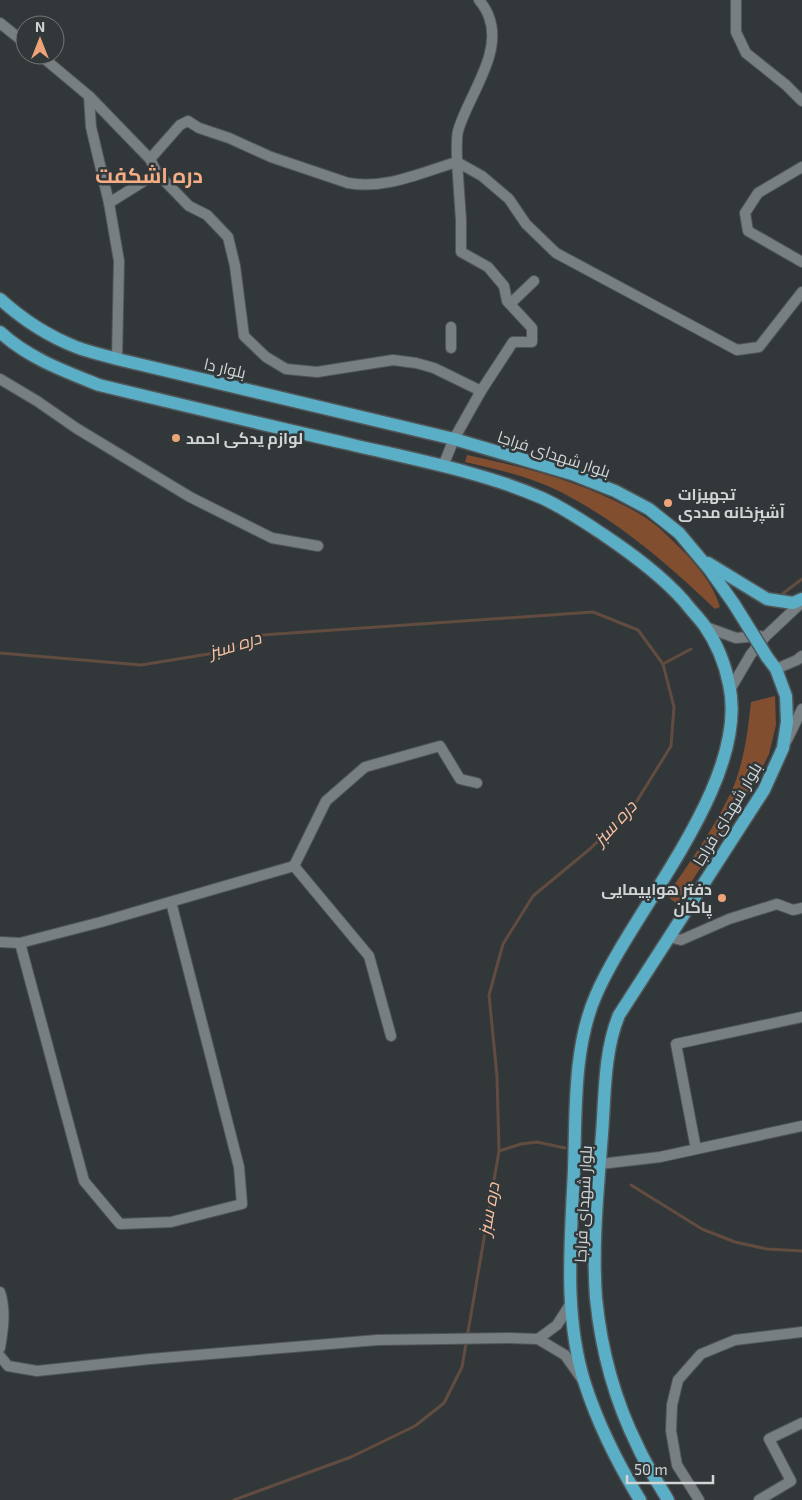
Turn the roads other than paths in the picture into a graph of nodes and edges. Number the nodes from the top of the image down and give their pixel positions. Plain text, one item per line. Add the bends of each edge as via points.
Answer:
1 (480, 0) edge
2 (736, 0) edge
3 (0, 23) edge
4 (15, 35) edge
5 (52, 65) edge
6 (89, 96) junction
7 (802, 100) edge
8 (150, 159) junction
9 (457, 162) junction
10 (802, 166) edge
11 (157, 173) junction
12 (109, 203) junction
13 (802, 262) edge
14 (534, 281) dead end
15 (802, 292) edge
16 (0, 299) edge
17 (510, 304) junction
18 (451, 327) dead end
19 (0, 332) edge
20 (451, 348) dead end
21 (117, 358) junction
22 (0, 379) edge
23 (480, 391) junction
24 (454, 439) junction
25 (443, 466) junction
26 (318, 546) dead end
27 (701, 558) junction
28 (802, 600) edge
29 (706, 627) junction
30 (764, 639) junction
31 (802, 656) edge
32 (776, 669) junction
33 (731, 688) junction
34 (802, 709) edge
35 (783, 748) junction
36 (477, 783) dead end
37 (294, 866) junction
38 (170, 902) junction
39 (802, 908) edge
40 (669, 937) junction
41 (0, 942) edge
42 (20, 942) junction
43 (802, 1017) edge
44 (391, 1036) dead end
45 (802, 1126) edge
46 (696, 1149) junction
47 (600, 1164) junction
48 (0, 1292) edge
49 (571, 1303) junction
50 (802, 1332) edge
51 (538, 1339) junction
52 (0, 1348) edge
53 (0, 1356) edge
54 (585, 1382) junction
55 (802, 1423) edge
56 (640, 1500) edge
57 (668, 1500) edge
58 (699, 1500) edge
59 (759, 1500) edge

1 - 9 street via 490,17 493,44 458,132
2 - 7 street via 736,32 746,53
3 - 4 street
5 - 6 street
6 - 8 street
6 - 12 street via 91,127
8 - 9 street via 180,125 188,121 271,158 361,185 382,185
8 - 11 street
9 - 15 street via 482,176 509,199 526,224 556,253 738,350 759,347
9 - 17 street via 461,252 488,267 504,286
10 - 13 street via 758,193 745,213 748,231
11 - 12 street
11 - 23 street via 189,206 207,215 228,237 244,336 266,357 286,369 317,372 393,360 416,363 434,368
12 - 21 street via 119,261
14 - 17 street
16 - 21 main road, بلوار دا via 42,330 76,347
17 - 23 street via 532,328 532,342 513,342
18 - 20 street
19 - 25 main road via 32,356 99,385
21 - 24 main road, بلوار دا
22 - 26 street via 190,497 272,538
23 - 24 street
24 - 25 street
24 - 27 main road, بلوار شهدای فراجا via 572,474 615,491 648,508 679,533
25 - 29 main road, بلوار شهدای فراجا via 539,496 569,511 669,584
27 - 28 main road via 767,599 793,603
27 - 32 main road, بلوار شهدای فراجا, bridge
28 - 30 street
29 - 30 street via 736,638
29 - 33 main road, بلوار شهدای فراجا via 723,661
30 - 33 street via 746,661
31 - 32 street
32 - 35 main road, بلوار شهدای فراجا via 786,696
33 - 49 main road, بلوار شهدای فراجا via 731,721 726,753 713,787 661,883 612,962 588,1017 579,1065 576,1110
34 - 35 street
35 - 40 main road, بلوار شهدای فراجا via 764,790
36 - 37 street via 460,779 440,746 365,767 326,801
37 - 38 street
37 - 44 street via 369,956
38 - 42 street
38 - 42 street via 239,1167 242,1204 171,1222 120,1224 84,1181
39 - 40 street via 793,910 777,904 729,919 681,940
40 - 47 main road, بلوار شهدای فراجا via 613,1030
41 - 42 street
43 - 46 street via 676,1044
45 - 46 street
46 - 47 street
47 - 57 main road, بلوار شهدای فراجا via 595,1229 596,1298 606,1360 620,1406 638,1448
48 - 52 street via 4,1326
49 - 51 street via 557,1325
49 - 54 main road, بلوار شهدای فراجا
50 - 58 street via 735,1340 701,1354 678,1380 672,1405 671,1431 677,1465
51 - 53 street via 377,1340 37,1371 8,1366
51 - 54 street via 564,1354
54 - 56 main road, بلوار شهدای فراجا via 600,1422
55 - 59 street via 769,1439 791,1480

